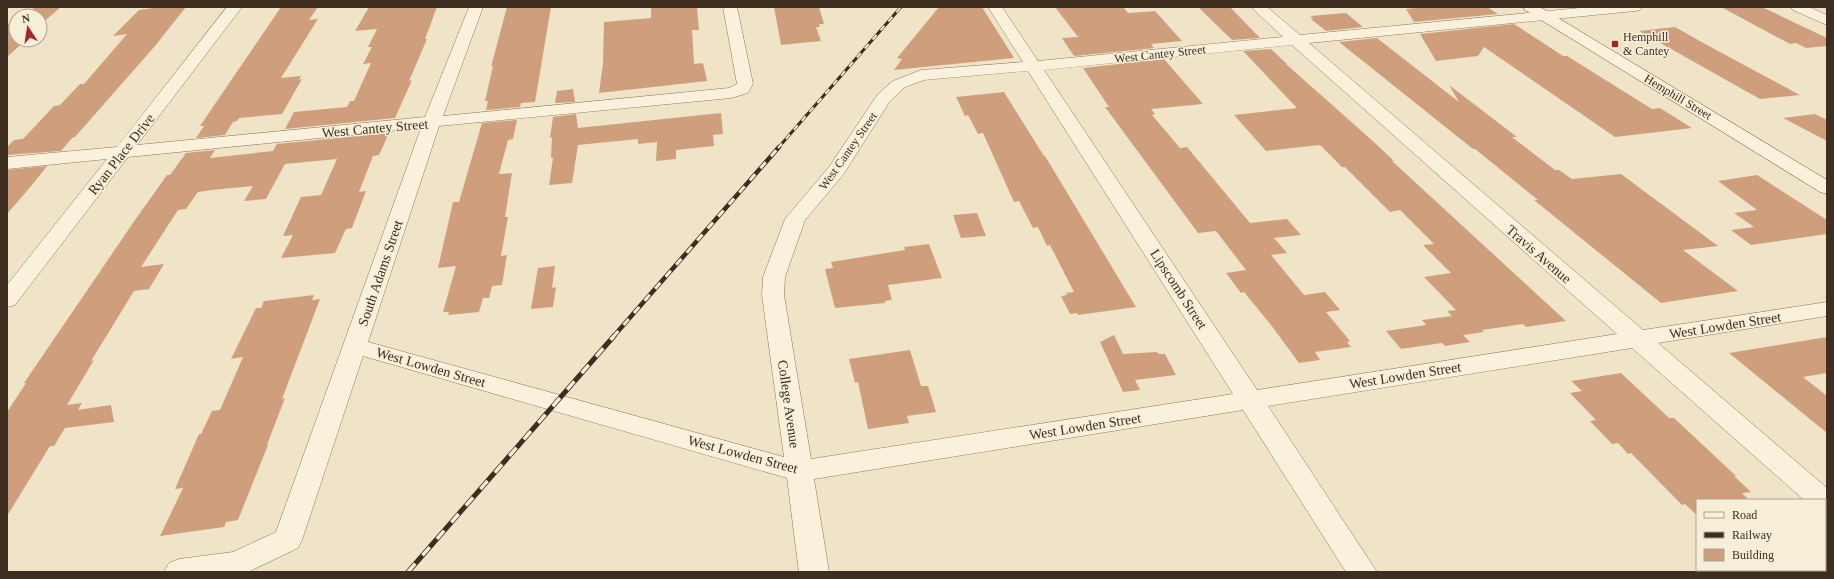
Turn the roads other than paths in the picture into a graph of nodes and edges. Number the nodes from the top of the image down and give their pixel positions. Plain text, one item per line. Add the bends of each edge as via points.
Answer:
1 (235, 7) edge
2 (476, 7) edge
3 (730, 7) edge
4 (995, 7) edge
5 (1258, 7) edge
6 (1530, 7) edge
7 (1635, 7) edge
8 (1798, 7) edge
9 (1544, 16) junction
10 (1827, 20) edge
11 (1296, 40) junction
12 (1032, 66) junction
13 (432, 122) junction
14 (122, 152) junction
15 (7, 163) edge
16 (1827, 188) edge
17 (780, 260) joint
18 (7, 300) edge
19 (1827, 309) edge
20 (1636, 339) junction
21 (355, 346) junction
22 (1252, 400) junction
23 (798, 471) junction
24 (1821, 499) edge
25 (179, 572) edge
26 (814, 572) edge
27 (1362, 572) edge

1 - 14 street, Ryan Place Drive
2 - 13 street, South Adams Street
3 - 13 street, West Cantey Street via 745,84 742,89 709,96
4 - 12 street, Lipscomb Street
5 - 11 street, Travis Avenue
6 - 9 street, Hemphill Street
7 - 9 street, West Cantey Street
8 - 10 street
9 - 11 street, West Cantey Street
9 - 16 street, Hemphill Street
11 - 12 street, West Cantey Street
11 - 20 street, Travis Avenue
12 - 17 street, West Cantey Street via 921,75 899,84 884,98 836,171 795,219
12 - 22 street, Lipscomb Street
13 - 14 street, West Cantey Street
13 - 21 street, South Adams Street
14 - 15 street, West Cantey Street
14 - 18 street, Ryan Place Drive
17 - 23 street, College Avenue via 774,277 773,295
19 - 20 street, West Lowden Street
20 - 22 street, West Lowden Street
20 - 24 street, Travis Avenue
21 - 23 street, West Lowden Street
21 - 25 street, South Adams Street via 288,540 236,564
22 - 23 street, West Lowden Street
22 - 27 street, Lipscomb Street
23 - 26 street, College Avenue

